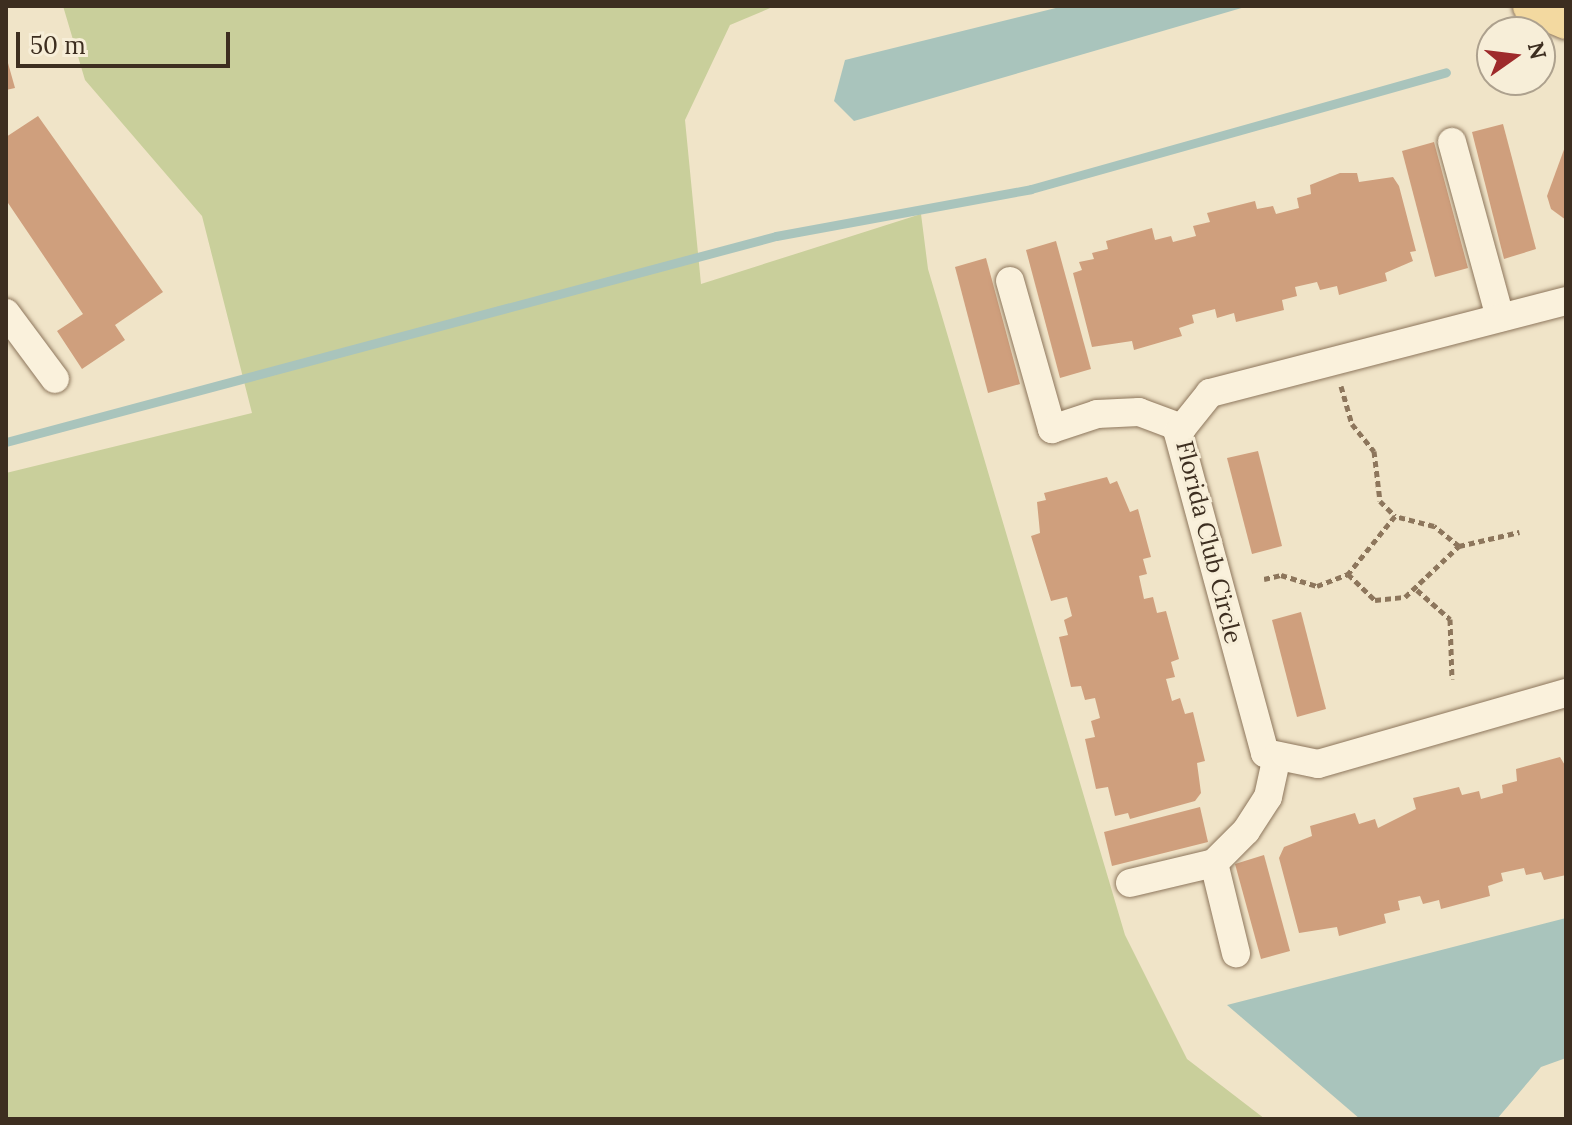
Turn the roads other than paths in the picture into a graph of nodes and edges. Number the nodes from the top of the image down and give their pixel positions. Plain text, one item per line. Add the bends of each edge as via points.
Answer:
1 (1531, 6) edge
2 (1566, 21) edge
3 (1452, 142) dead end
4 (1010, 281) dead end
5 (1566, 301) edge
6 (1500, 318) junction
7 (11, 331) edge
8 (55, 379) dead end
9 (1182, 428) junction
10 (1566, 693) edge
11 (1277, 756) junction
12 (1214, 863) junction
13 (1130, 883) dead end
14 (1236, 953) dead end

1 - 2 main road
3 - 6 street
4 - 9 street via 1052,429 1097,414 1139,412
5 - 6 street, Florida Club Circle
6 - 9 street, Florida Club Circle via 1210,393
7 - 8 street
9 - 11 street, Florida Club Circle via 1178,433 1265,753
10 - 11 street via 1318,764
11 - 12 street via 1268,797 1246,831
12 - 13 street
12 - 14 street

